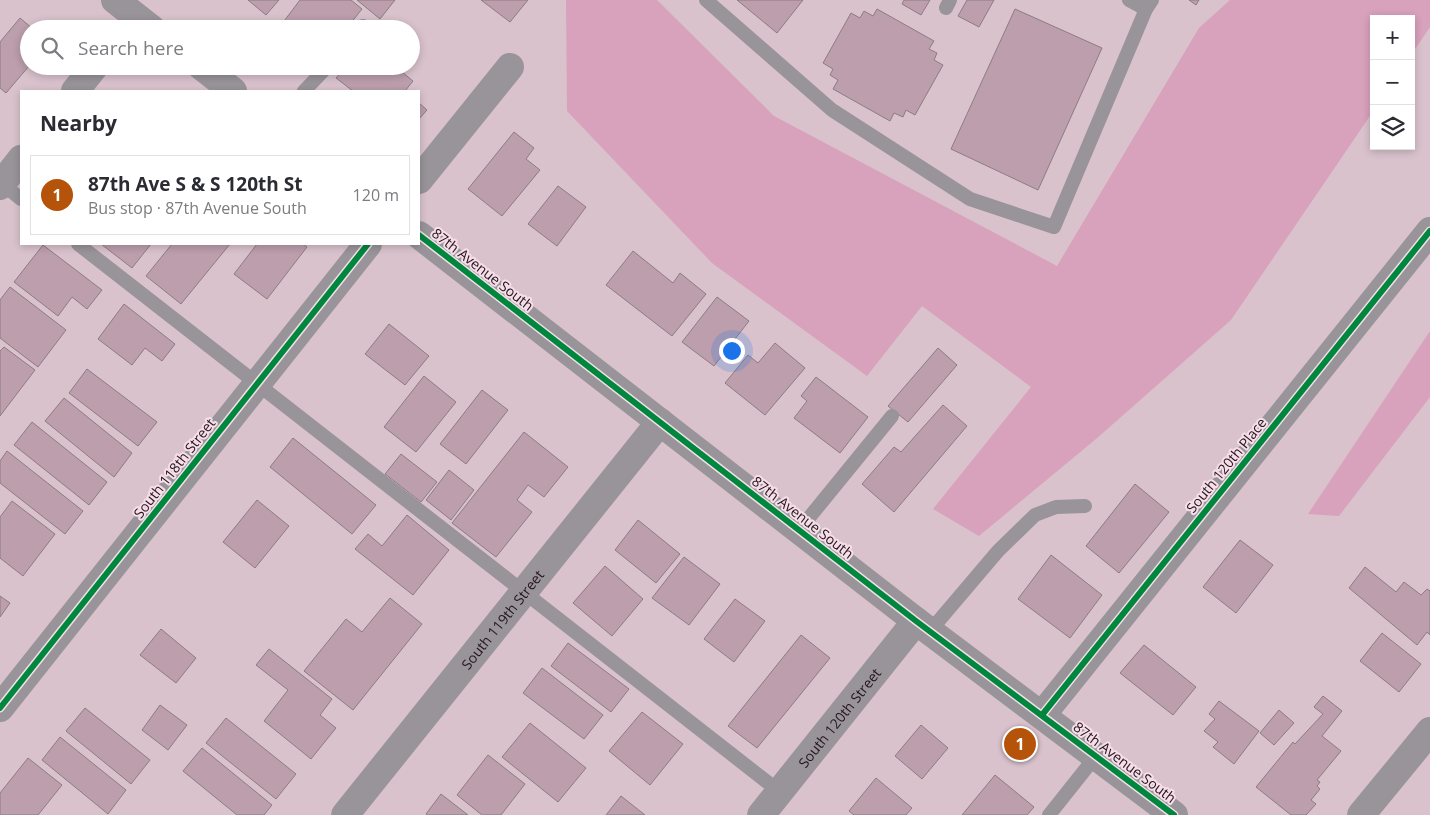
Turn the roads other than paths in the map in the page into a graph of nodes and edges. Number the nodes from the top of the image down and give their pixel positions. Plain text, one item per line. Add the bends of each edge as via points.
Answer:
1 (706, 0) edge
2 (1129, 0) edge
3 (1149, 4) edge
4 (510, 67) dead end
5 (88, 75) edge
6 (213, 75) edge
7 (319, 75) edge
8 (76, 90) edge
9 (232, 90) edge
10 (305, 90) edge
11 (20, 161) edge
12 (420, 179) edge
13 (6, 188) edge
14 (1430, 231) edge
15 (420, 236) edge
16 (79, 245) edge
17 (367, 245) edge
18 (257, 384) junction
19 (892, 416) dead end
20 (660, 422) junction
21 (1086, 506) dead end
22 (799, 530) junction
23 (523, 592) junction
24 (923, 626) junction
25 (0, 708) edge
26 (1042, 715) junction
27 (1430, 731) edge
28 (1096, 756) junction
29 (780, 792) junction
30 (345, 815) edge
31 (761, 815) edge
32 (1050, 815) edge
33 (1174, 815) edge
34 (1361, 815) edge

1 - 3 lane via 832,110 970,199 1054,227
2 - 3 lane
4 - 12 street
5 - 8 street
6 - 9 street
7 - 10 lane
11 - 13 street
14 - 26 street, South 120th Place
15 - 20 street, 87th Avenue South
16 - 18 lane
17 - 18 street, South 118th Street
18 - 23 lane
18 - 25 street, South 118th Street
19 - 22 lane
20 - 22 street, 87th Avenue South
20 - 23 street, South 119th Street
21 - 24 lane via 1056,507 1035,515
22 - 24 street, 87th Avenue South
23 - 29 lane
23 - 30 street, South 119th Street
24 - 26 street, 87th Avenue South
24 - 29 street, South 120th Street
26 - 28 street, 87th Avenue South
27 - 34 street
28 - 32 lane
28 - 33 street, 87th Avenue South
29 - 31 street, South 120th Street

